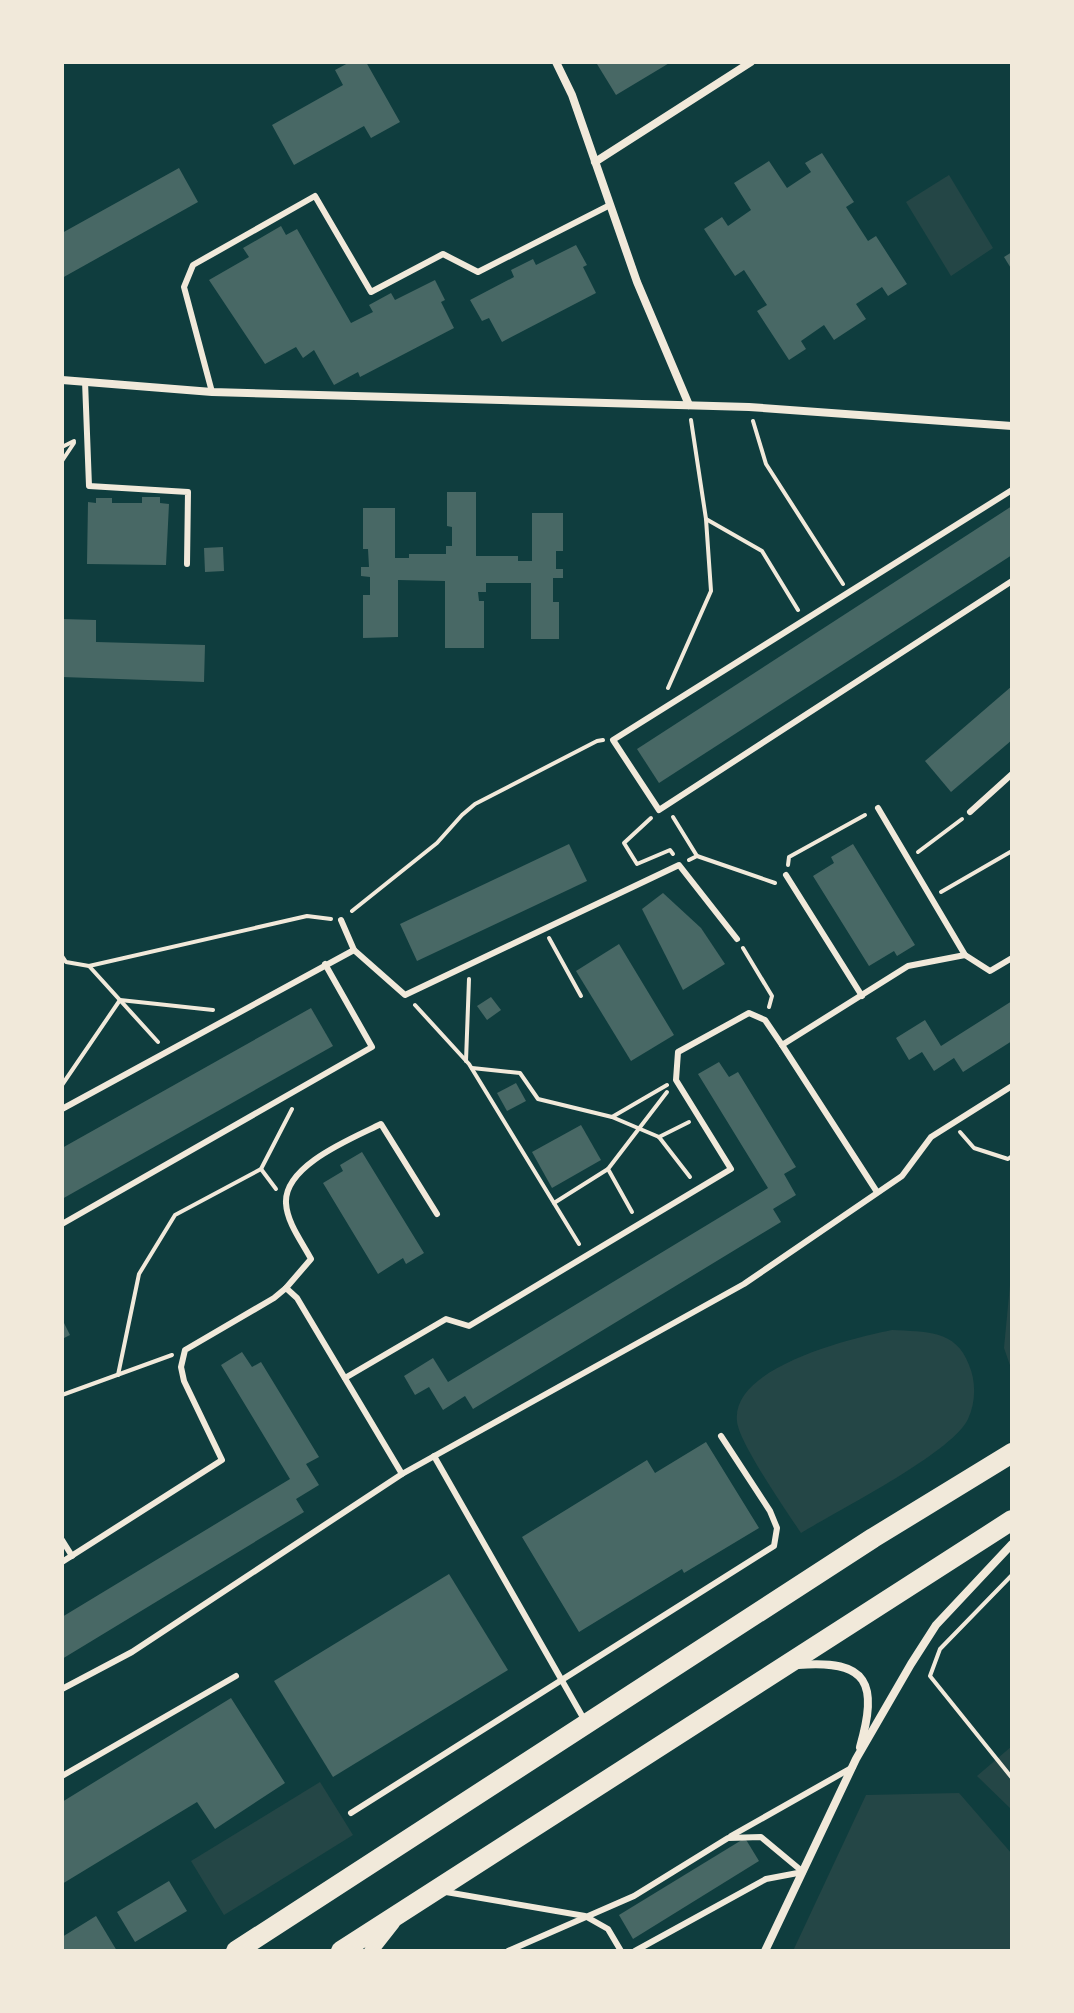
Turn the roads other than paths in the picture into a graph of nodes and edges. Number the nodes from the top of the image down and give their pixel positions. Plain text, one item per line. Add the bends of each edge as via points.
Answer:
1 (556, 62) edge
2 (751, 62) edge
3 (595, 162) junction
4 (610, 205) junction
5 (62, 380) edge
6 (85, 381) junction
7 (212, 392) junction
8 (689, 405) junction
9 (1012, 426) edge
10 (1012, 490) edge
11 (187, 564) dead end
12 (1012, 581) edge
13 (1012, 774) edge
14 (878, 808) road end
15 (970, 812) road end
16 (786, 875) road end
17 (341, 920) road end
18 (737, 939) road end
19 (354, 950) junction
20 (965, 955) junction
21 (1012, 958) edge
22 (325, 964) junction
23 (862, 996) junction
24 (782, 1045) junction
25 (1012, 1086) edge
26 (62, 1109) edge
27 (877, 1192) junction
28 (437, 1214) dead end
29 (62, 1224) edge
30 (286, 1288) junction
31 (345, 1378) junction
32 (721, 1436) dead end
33 (1012, 1453) edge
34 (434, 1456) junction
35 (402, 1474) junction
36 (1012, 1520) edge
37 (62, 1540) edge
38 (1012, 1544) edge
39 (72, 1556) junction
40 (62, 1562) edge
41 (786, 1666) junction
42 (236, 1676) dead end
43 (562, 1680) junction
44 (62, 1689) edge
45 (587, 1725) junction
46 (854, 1763) junction
47 (62, 1776) edge
48 (351, 1813) dead end
49 (728, 1838) junction
50 (803, 1872) junction
51 (434, 1891) junction
52 (403, 1911) junction
53 (585, 1916) junction
54 (236, 1951) edge
55 (341, 1951) edge
56 (371, 1951) edge
57 (508, 1951) edge
58 (621, 1951) edge
59 (635, 1951) edge
60 (765, 1951) edge

1 - 3 street
2 - 3 street
3 - 4 street
4 - 7 lane via 478,272 443,254 371,292 315,196 193,265 184,287
4 - 8 street
5 - 6 street
6 - 7 street
6 - 11 lane via 89,486 188,492
7 - 8 street
8 - 9 street
10 - 12 lane via 613,740 659,810
13 - 15 lane
14 - 20 lane
16 - 23 lane
17 - 19 lane
18 - 19 lane via 679,865 405,995
19 - 22 lane
20 - 21 lane via 990,971
20 - 23 lane via 908,966
22 - 26 lane
22 - 29 lane via 372,1047
23 - 24 lane
24 - 27 lane
24 - 31 lane via 765,1020 749,1013 678,1052 676,1080 731,1169 469,1326 446,1319
25 - 27 lane via 931,1137 902,1176
27 - 34 lane via 744,1284
28 - 30 lane via 381,1124 311,1162 292,1181 285,1200 289,1218 311,1259
30 - 31 lane
30 - 39 lane via 185,1350 184,1381 222,1460
31 - 35 lane
32 - 43 lane via 770,1511 777,1528 774,1546
33 - 45 main road
34 - 35 lane
34 - 43 lane
35 - 44 lane via 132,1652
36 - 41 main road
37 - 39 lane
38 - 46 street via 936,1625
39 - 40 lane
41 - 46 street via 825,1663 851,1670 862,1680 870,1696
41 - 51 main road
42 - 47 lane
43 - 45 lane
43 - 48 lane
45 - 54 main road
46 - 49 lane
46 - 50 street
49 - 50 lane via 761,1837
49 - 53 lane via 634,1896
50 - 59 lane via 766,1879
50 - 60 street
51 - 52 main road
51 - 53 lane
52 - 55 main road
52 - 56 street
53 - 57 lane
53 - 58 lane via 608,1929

